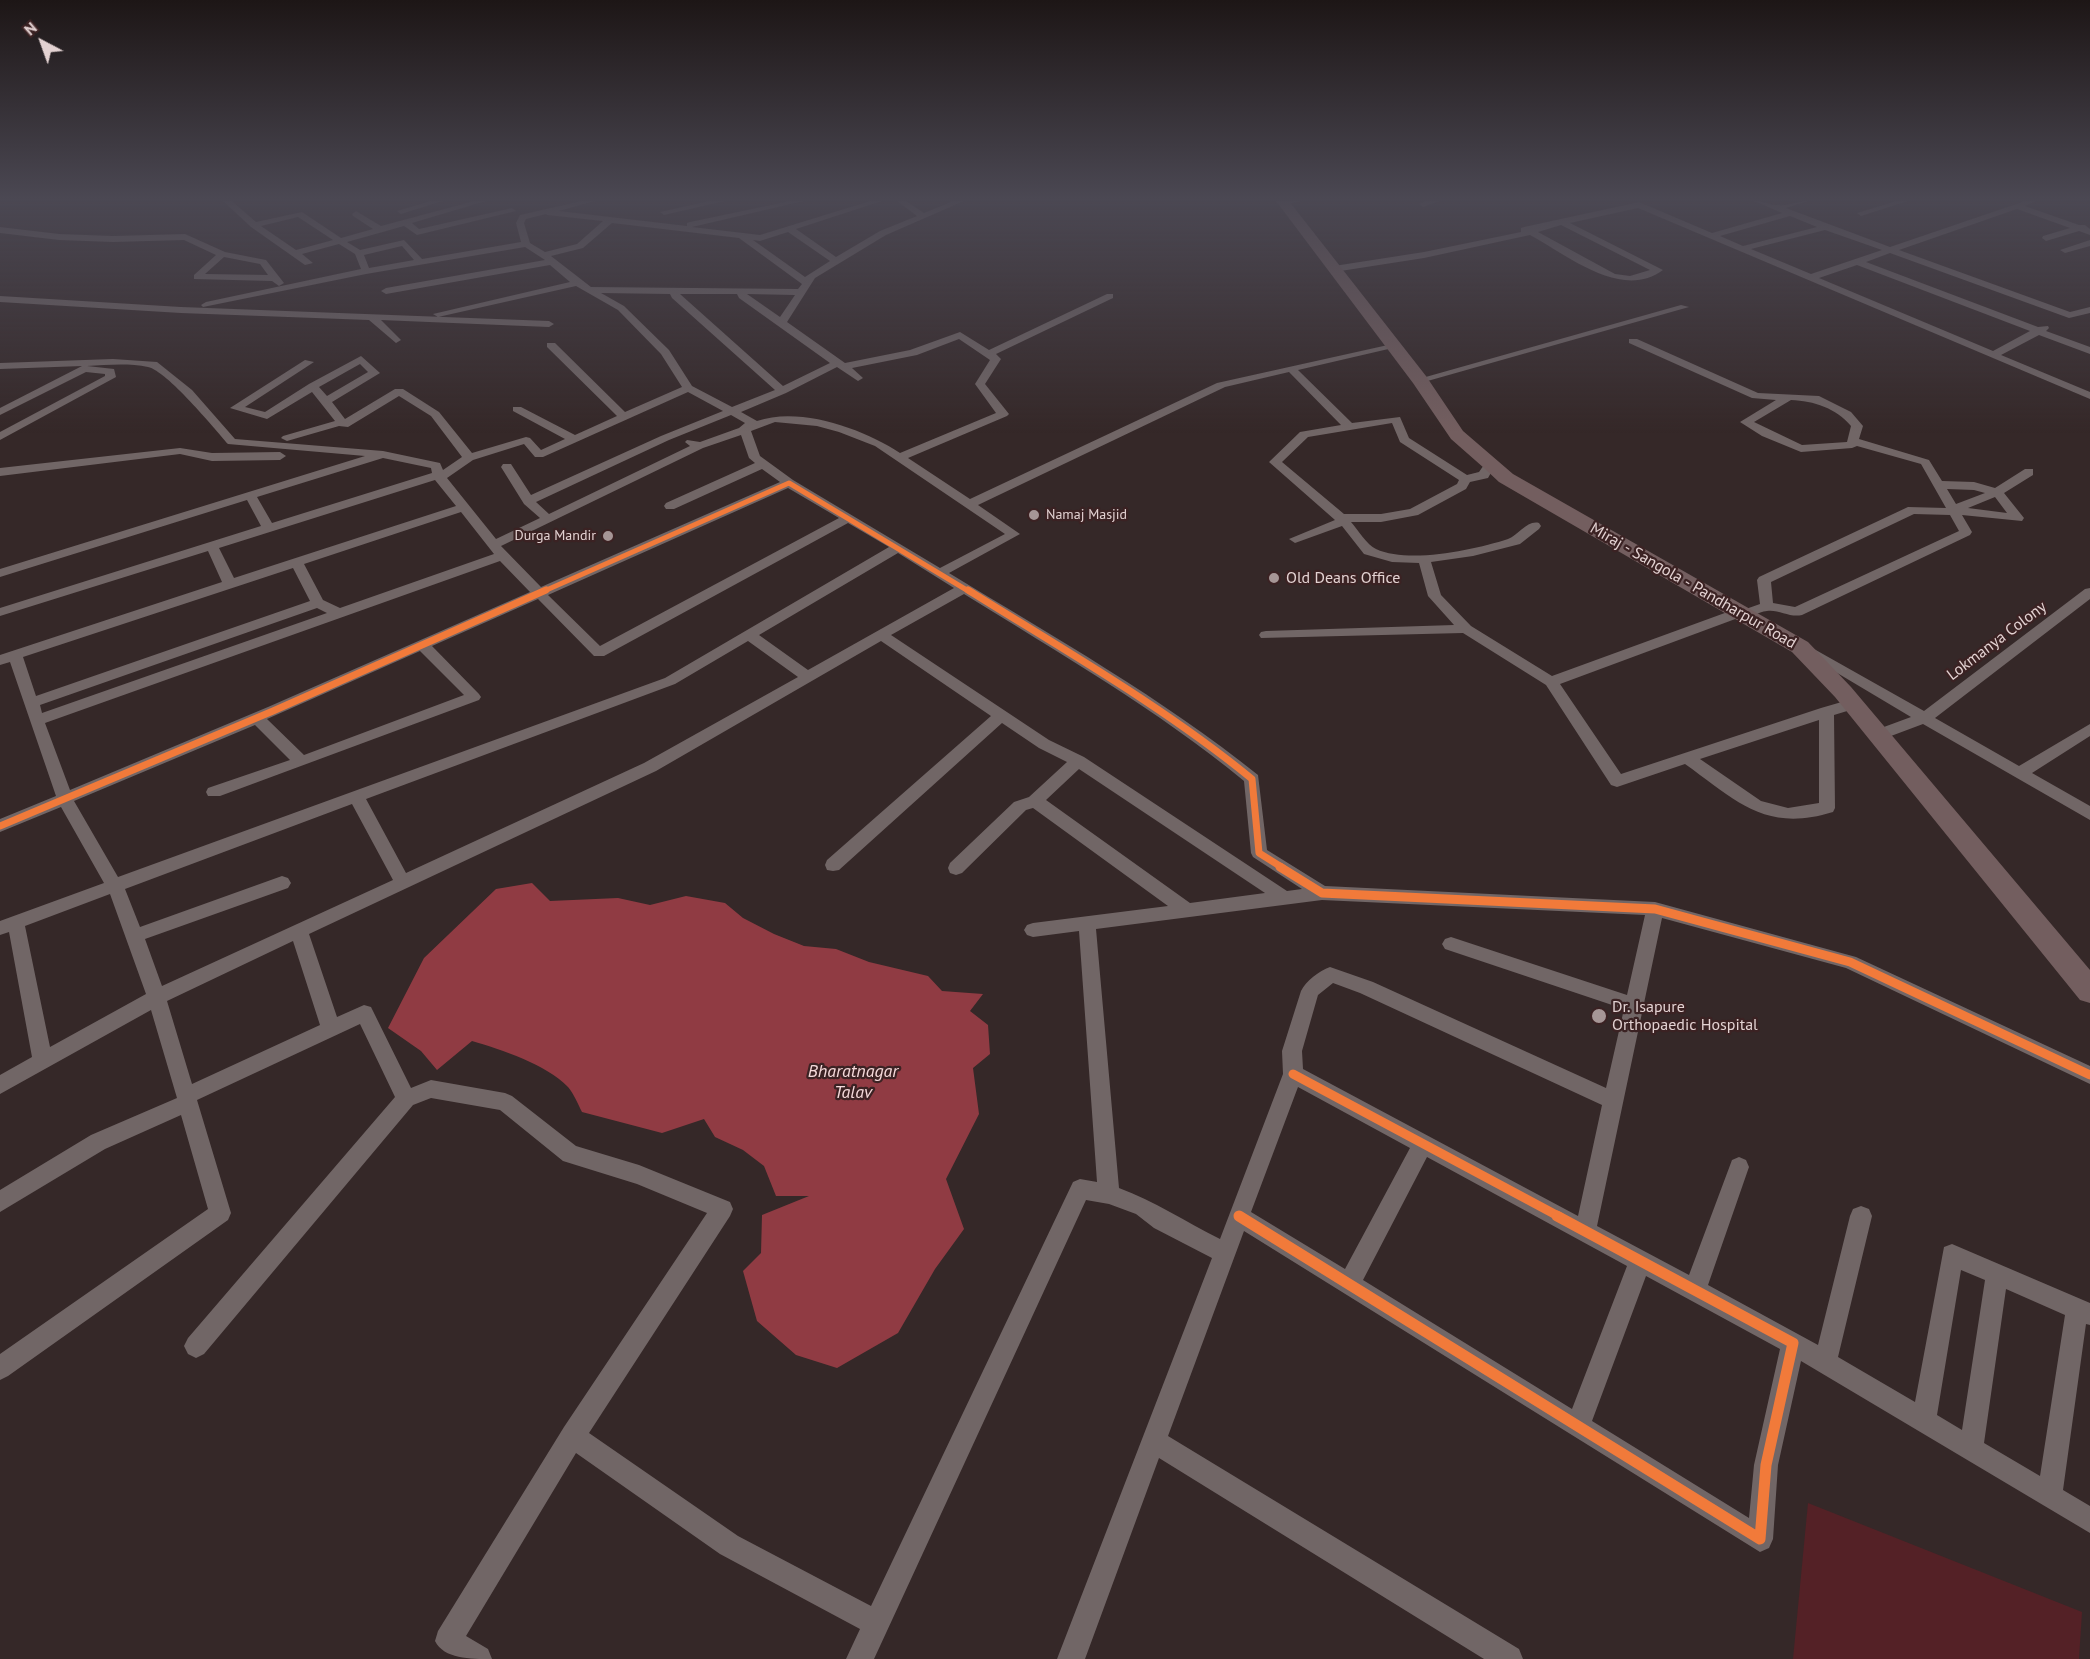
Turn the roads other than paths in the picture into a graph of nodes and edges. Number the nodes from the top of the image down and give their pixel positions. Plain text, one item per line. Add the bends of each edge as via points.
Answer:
1 (275, 278) edge
2 (332, 278) edge
3 (433, 278) edge
4 (444, 278) edge
5 (572, 278) edge
6 (801, 278) edge
7 (810, 278) edge
8 (1341, 278) edge
9 (1811, 278) edge
10 (1902, 278) edge
11 (1969, 278) edge
12 (577, 283) junction
13 (807, 283) junction
14 (283, 289) junction
15 (589, 290) junction
16 (386, 291) dead end
17 (675, 292) junction
18 (742, 292) junction
19 (801, 292) junction
20 (1110, 296) dead end
21 (0, 298) edge
22 (540, 304) dead end
23 (1684, 307) dead end
24 (469, 308) junction
25 (181, 310) junction
26 (2090, 310) edge
27 (2072, 315) junction
28 (373, 318) junction
29 (408, 320) junction
30 (2090, 320) edge
31 (478, 323) junction
32 (782, 323) junction
33 (549, 324) dead end
34 (1624, 324) junction
35 (2039, 331) junction
36 (1580, 336) junction
37 (1624, 339) junction
38 (396, 340) dead end
39 (551, 345) dead end
40 (1393, 345) junction
41 (2090, 351) edge
42 (988, 354) junction
43 (1993, 355) junction
44 (309, 362) dead end
45 (840, 365) junction
46 (0, 366) edge
47 (1290, 368) junction
48 (858, 378) dead end
49 (1420, 380) junction
50 (314, 386) junction
51 (688, 388) junction
52 (782, 391) junction
53 (2090, 396) edge
54 (1789, 397) junction
55 (326, 401) junction
56 (517, 409) dead end
57 (730, 411) junction
58 (0, 412) edge
59 (624, 417) junction
60 (342, 422) junction
61 (1349, 426) junction
62 (744, 429) junction
63 (677, 433) junction
64 (0, 437) edge
65 (287, 438) dead end
66 (574, 439) junction
67 (1854, 441) junction
68 (699, 446) junction
69 (340, 451) junction
70 (383, 454) junction
71 (469, 458) junction
72 (898, 458) junction
73 (763, 464) junction
74 (1490, 464) junction
75 (507, 468) dead end
76 (0, 472) edge
77 (2030, 472) dead end
78 (439, 476) junction
79 (1465, 479) junction
80 (789, 483) junction
81 (1940, 486) junction
82 (1997, 492) junction
83 (250, 495) junction
84 (528, 501) junction
85 (968, 505) junction
86 (670, 506) dead end
87 (464, 507) junction
88 (1955, 511) junction
89 (848, 518) junction
90 (548, 519) junction
91 (1342, 520) junction
92 (1535, 526) dead end
93 (268, 528) junction
94 (1295, 539) dead end
95 (212, 546) junction
96 (897, 548) junction
97 (498, 551) junction
98 (1424, 559) junction
99 (296, 562) junction
100 (0, 573) edge
101 (940, 573) junction
102 (230, 584) junction
103 (964, 588) junction
104 (2090, 592) edge
105 (540, 593) junction
106 (318, 603) junction
107 (1767, 606) junction
108 (0, 612) edge
109 (339, 613) junction
110 (1741, 614) junction
111 (1466, 628) junction
112 (1266, 634) dead end
113 (749, 635) junction
114 (881, 635) junction
115 (422, 645) junction
116 (1800, 647) junction
117 (15, 654) junction
118 (0, 660) edge
119 (808, 677) junction
120 (1551, 682) junction
121 (31, 704) junction
122 (1852, 704) junction
123 (1826, 712) junction
124 (1001, 715) junction
125 (257, 718) junction
126 (1925, 718) junction
127 (37, 720) junction
128 (2090, 729) edge
129 (1878, 735) junction
130 (1687, 758) junction
131 (1078, 761) junction
132 (301, 762) junction
133 (2020, 773) junction
134 (214, 792) dead end
135 (357, 798) junction
136 (65, 799) junction
137 (1035, 801) junction
138 (2090, 814) edge
139 (0, 826) edge
140 (833, 865) dead end
141 (956, 868) dead end
142 (282, 883) dead end
143 (403, 883) junction
144 (116, 887) junction
145 (1322, 893) junction
146 (1285, 898) junction
147 (1655, 909) junction
148 (1187, 910) junction
149 (1087, 923) junction
150 (8, 926) edge
151 (1033, 930) dead end
152 (299, 931) junction
153 (134, 936) junction
154 (1450, 944) dead end
155 (2090, 991) edge
156 (157, 998) junction
157 (1634, 1005) junction
158 (331, 1029) junction
159 (43, 1061) junction
160 (1293, 1074) junction
161 (2090, 1075) edge
162 (0, 1085) edge
163 (406, 1099) junction
164 (187, 1100) junction
165 (1614, 1101) junction
166 (1423, 1144) junction
167 (1739, 1167) dead end
168 (1109, 1194) junction
169 (0, 1202) edge
170 (1239, 1215) junction
171 (1861, 1216) dead end
172 (1585, 1232) junction
173 (1225, 1253) junction
174 (1640, 1261) junction
175 (1997, 1274) junction
176 (1350, 1283) junction
177 (1695, 1290) junction
178 (2083, 1311) edge
179 (1793, 1343) junction
180 (196, 1346) dead end
181 (1825, 1362) junction
182 (0, 1368) edge
183 (1924, 1421) junction
184 (1578, 1425) junction
185 (573, 1436) junction
186 (1154, 1441) junction
187 (1971, 1449) junction
188 (2050, 1496) junction
189 (2090, 1520) edge
190 (877, 1623) junction
191 (1072, 1658) edge
192 (478, 1659) edge
193 (860, 1659) edge
194 (1509, 1659) edge

1 - 14 street
2 - 14 street
3 - 16 street
4 - 24 street
5 - 12 street
6 - 13 street
7 - 13 street
8 - 40 highway, Miraj - Sangola - Pandharpur Road
9 - 43 street
10 - 35 street
11 - 27 street
12 - 15 street
12 - 22 street
12 - 24 street
13 - 19 street
14 - 25 street
15 - 17 street
15 - 51 street via 621,308 658,344
17 - 18 street
17 - 52 street via 704,323
18 - 19 street
18 - 32 street via 742,296
19 - 32 street
20 - 42 street
21 - 25 street
23 - 34 street
24 - 29 street
24 - 31 street
25 - 28 street
26 - 27 street
27 - 30 street
27 - 35 street
28 - 29 street
28 - 38 street
29 - 31 street
31 - 33 street
32 - 45 street
34 - 36 street
34 - 37 street
35 - 41 street
35 - 43 street
36 - 37 street
36 - 49 street
37 - 54 street via 1756,396
39 - 59 street
40 - 47 street
40 - 49 highway, Miraj - Sangola - Pandharpur Road
42 - 45 street via 960,334 913,353
42 - 72 street via 996,359 980,384 1004,414
43 - 53 street
44 - 50 street via 236,408 267,416
45 - 48 street
45 - 52 street
46 - 69 street via 153,364 188,392 232,442
47 - 61 street
47 - 85 street via 1221,385
49 - 74 highway, Miraj - Sangola - Pandharpur Road via 1457,435
50 - 55 street
50 - 55 street via 361,359 375,373
51 - 57 street
51 - 59 street
52 - 57 street
54 - 67 street via 1815,398 1847,414 1857,426
54 - 67 street via 1746,422 1801,449 1852,445
55 - 60 street
56 - 66 street
57 - 62 street via 752,422
57 - 63 street
58 - 64 street via 84,369 110,371 111,377
59 - 66 street
60 - 65 street
60 - 71 street via 344,425 399,391 435,414
61 - 79 street via 1396,419 1404,440
61 - 91 street via 1304,434 1275,462
62 - 68 street
62 - 72 street via 774,419 817,423 879,444
62 - 73 street via 755,458
63 - 68 street
63 - 84 street
66 - 71 street via 539,455 526,440
67 - 81 street via 1925,462
68 - 90 street
69 - 70 street
69 - 76 street via 324,455 212,457 180,451
70 - 78 street via 435,466
70 - 83 street
71 - 78 street
72 - 85 street
73 - 80 street
73 - 86 street
74 - 79 street via 1484,475
74 - 110 highway, Miraj - Sangola - Pandharpur Road via 1506,478
75 - 84 street
77 - 82 street
78 - 87 street
78 - 93 street
79 - 91 street via 1462,486 1414,512
80 - 89 street
80 - 105 street
81 - 82 street via 1974,486
81 - 88 street
82 - 88 street
82 - 88 street via 2018,518
83 - 93 street
83 - 100 street
84 - 90 street
85 - 101 street via 1014,534
87 - 97 street
87 - 99 street
88 - 107 street via 1912,510 1764,580
88 - 107 street via 1966,532 1797,612
89 - 96 street
89 - 105 street via 599,653
90 - 97 street
91 - 94 street
91 - 98 street via 1369,551 1392,558
92 - 98 street via 1515,541
93 - 95 street
95 - 102 street
95 - 108 street
96 - 101 street
96 - 113 street
97 - 105 street
97 - 109 street
98 - 111 street via 1435,596
99 - 102 street
99 - 106 street
101 - 103 street
102 - 117 street
103 - 114 street
103 - 145 street via 1224,755 1252,780 1259,853
104 - 126 street, Lokmanya Colony
105 - 115 street
106 - 109 street
106 - 121 street
107 - 110 street
109 - 127 street
110 - 116 highway, Miraj - Sangola - Pandharpur Road
110 - 120 street
111 - 112 street
111 - 120 street
113 - 119 street
113 - 135 street via 670,681
114 - 119 street
114 - 124 street
115 - 125 street
115 - 132 street via 474,697
116 - 122 highway, Miraj - Sangola - Pandharpur Road
116 - 126 street
117 - 118 street
117 - 121 street
119 - 143 street via 650,767
120 - 130 street via 1617,781
121 - 127 street
122 - 123 street
122 - 129 highway, Miraj - Sangola - Pandharpur Road
123 - 130 street
123 - 130 street via 1827,808 1788,814 1756,806
124 - 131 street
124 - 140 street
125 - 132 street
125 - 136 street
126 - 129 street, Lokmanya Colony
126 - 133 street
127 - 136 street
128 - 133 street
129 - 155 highway, Miraj - Sangola - Pandharpur Road
131 - 137 street
131 - 146 street
132 - 134 street
133 - 138 street
135 - 143 street
135 - 144 street
136 - 139 street
136 - 144 street
137 - 141 street via 1020,806
137 - 148 street
142 - 153 street
143 - 152 street
144 - 150 street
144 - 153 street
145 - 146 street
145 - 147 street
146 - 148 street
147 - 157 street
147 - 161 street via 1850,962
148 - 149 street
149 - 151 street
149 - 168 street
150 - 159 street
152 - 156 street
152 - 158 street
153 - 156 street
154 - 157 street
156 - 159 street
156 - 164 street
157 - 165 street
158 - 163 street via 364,1013
158 - 164 street
159 - 162 street
160 - 165 street via 1292,1051 1310,992 1330,975 1366,987
160 - 166 street
160 - 170 street
163 - 180 street
163 - 185 street via 431,1089 505,1102 570,1154 639,1175 722,1209
164 - 169 street via 98,1142
164 - 182 street via 220,1213
165 - 172 street
166 - 172 street
166 - 176 street
167 - 177 street
168 - 173 street via 1143,1207
168 - 190 street via 1080,1189
170 - 173 street
170 - 176 street
171 - 181 street
172 - 174 street
173 - 186 street
174 - 177 street
174 - 184 street
175 - 178 street
175 - 183 street via 1952,1255
175 - 187 street
176 - 184 street
177 - 179 street
178 - 188 street
179 - 181 street
179 - 184 street via 1766,1465 1760,1539
181 - 183 street
183 - 187 street
185 - 190 street via 729,1545
185 - 192 street via 448,1641
186 - 191 street
186 - 194 street
187 - 188 street
188 - 189 street
190 - 193 street

